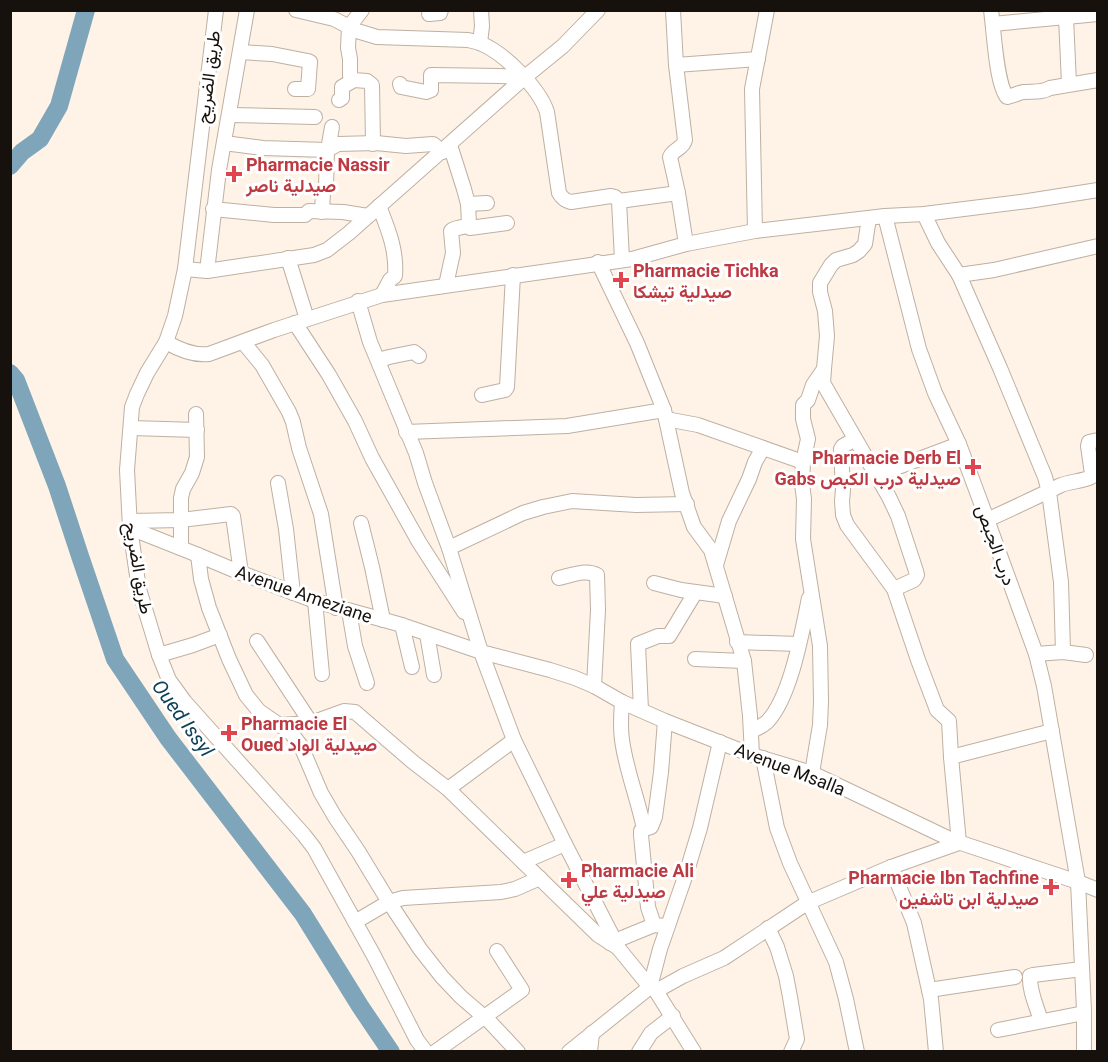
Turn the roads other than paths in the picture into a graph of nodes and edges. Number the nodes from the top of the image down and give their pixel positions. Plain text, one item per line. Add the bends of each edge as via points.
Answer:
1 (216, 10) edge
2 (247, 10) edge
3 (296, 10) edge
4 (362, 10) edge
5 (481, 10) edge
6 (598, 10) edge
7 (673, 10) edge
8 (767, 10) edge
9 (329, 14) edge
10 (1065, 14) edge
11 (1098, 14) edge
12 (992, 17) edge
13 (350, 27) junction
14 (480, 43) junction
15 (240, 52) junction
16 (758, 59) junction
17 (676, 65) junction
18 (525, 78) junction
19 (354, 80) junction
20 (1098, 80) edge
21 (400, 84) dead end
22 (1069, 84) junction
23 (307, 89) dead end
24 (339, 100) dead end
25 (230, 115) junction
26 (315, 117) dead end
27 (332, 127) dead end
28 (224, 143) junction
29 (373, 144) junction
30 (446, 148) junction
31 (327, 150) junction
32 (1098, 190) edge
33 (678, 193) junction
34 (619, 201) junction
35 (487, 203) dead end
36 (468, 204) junction
37 (379, 206) junction
38 (213, 209) junction
39 (322, 212) junction
40 (924, 214) junction
41 (368, 216) junction
42 (885, 216) junction
43 (869, 218) junction
44 (507, 223) dead end
45 (467, 226) junction
46 (755, 231) junction
47 (686, 244) junction
48 (1098, 246) edge
49 (288, 258) junction
50 (622, 259) junction
51 (598, 262) junction
52 (185, 270) junction
53 (207, 271) junction
54 (513, 275) junction
55 (959, 275) junction
56 (446, 285) junction
57 (382, 294) junction
58 (358, 301) junction
59 (301, 321) junction
60 (165, 342) junction
61 (243, 342) junction
62 (419, 356) dead end
63 (379, 360) junction
64 (824, 369) junction
65 (482, 396) dead end
66 (196, 414) dead end
67 (665, 414) junction
68 (131, 428) junction
69 (196, 430) junction
70 (406, 432) junction
71 (855, 439) junction
72 (1098, 440) edge
73 (959, 444) junction
74 (763, 448) junction
75 (803, 462) junction
76 (877, 475) junction
77 (278, 483) dead end
78 (1049, 492) junction
79 (687, 504) junction
80 (181, 520) junction
81 (987, 520) junction
82 (361, 523) dead end
83 (130, 525) junction
84 (181, 548) junction
85 (449, 548) junction
86 (198, 555) junction
87 (716, 567) junction
88 (241, 573) junction
89 (559, 578) dead end
90 (654, 583) dead end
91 (894, 589) junction
92 (811, 592) junction
93 (293, 593) junction
94 (695, 593) junction
95 (725, 596) junction
96 (315, 601) junction
97 (343, 610) junction
98 (383, 620) junction
99 (470, 621) junction
100 (402, 625) junction
101 (427, 634) junction
102 (220, 635) junction
103 (257, 641) dead end
104 (737, 642) junction
105 (798, 644) junction
106 (481, 652) junction
107 (1063, 652) junction
108 (1036, 654) junction
109 (159, 655) junction
110 (1086, 655) dead end
111 (695, 659) dead end
112 (744, 661) junction
113 (412, 667) dead end
114 (322, 674) dead end
115 (434, 675) dead end
116 (367, 683) dead end
117 (594, 686) junction
118 (622, 702) junction
119 (641, 710) junction
120 (665, 721) junction
121 (311, 723) junction
122 (280, 725) junction
123 (751, 731) junction
124 (1052, 731) junction
125 (514, 740) junction
126 (720, 742) junction
127 (757, 757) junction
128 (951, 757) junction
129 (812, 773) junction
130 (448, 789) junction
131 (644, 829) junction
132 (959, 843) junction
133 (565, 844) junction
134 (523, 862) junction
135 (891, 867) junction
136 (540, 878) junction
137 (1078, 882) junction
138 (1098, 890) edge
139 (389, 902) junction
140 (807, 903) junction
141 (355, 922) junction
142 (660, 926) junction
143 (768, 928) junction
144 (615, 944) junction
145 (497, 951) dead end
146 (1082, 969) junction
147 (1015, 977) dead end
148 (653, 989) junction
149 (929, 990) junction
150 (1084, 1013) junction
151 (673, 1016) junction
152 (484, 1017) junction
153 (1041, 1022) junction
154 (998, 1030) dead end
155 (592, 1033) junction
156 (426, 1052) edge
157 (435, 1052) edge
158 (518, 1052) edge
159 (568, 1052) edge
160 (590, 1052) edge
161 (639, 1052) edge
162 (694, 1052) edge
163 (791, 1052) edge
164 (857, 1052) edge
165 (936, 1052) edge
166 (1083, 1052) edge

1 - 52 street, طريق الضريح
2 - 15 street
3 - 9 street
4 - 13 street
5 - 14 street
6 - 18 street
7 - 17 street
8 - 16 street
9 - 13 street
10 - 11 street
10 - 12 street
10 - 22 street
12 - 22 street via 999,72 1007,97
13 - 14 street via 377,37
13 - 19 street via 350,76
14 - 18 street via 494,50
15 - 23 street via 310,62
15 - 25 street
16 - 17 street
16 - 46 street via 752,89
17 - 33 street via 685,140 670,157
18 - 21 street via 431,75 431,90 426,92
18 - 30 street
18 - 34 street via 547,112 562,197 571,202 611,196
19 - 24 street via 342,87
19 - 29 street via 372,84
20 - 22 street
25 - 26 street
25 - 28 street
27 - 31 street
28 - 31 street
28 - 38 street
29 - 30 street via 433,144
29 - 31 street via 338,144
30 - 36 street
30 - 37 street
31 - 39 street
32 - 40 street
33 - 34 street
33 - 47 street
34 - 50 street
35 - 36 street
36 - 45 street
37 - 41 street
37 - 57 street via 394,248 396,267 395,276
38 - 39 street via 305,216
38 - 53 street
39 - 41 street
40 - 42 street
40 - 55 street
41 - 49 street via 327,250
42 - 43 street
42 - 73 street, درب الجبص via 919,349
43 - 46 street
43 - 64 street via 862,248 836,260 820,283 827,336
44 - 45 street
45 - 56 street via 451,231 453,253
46 - 47 street
47 - 50 street
48 - 55 street
49 - 53 street
49 - 59 street
50 - 51 street
51 - 54 street
51 - 67 street via 637,343
52 - 53 street
52 - 60 street, طريق الضريح
54 - 56 street
54 - 65 street via 507,387
55 - 78 street
56 - 57 street
57 - 58 street
58 - 59 street
58 - 63 street
59 - 61 street
59 - 99 street via 419,542
60 - 61 street via 203,355
60 - 68 street, طريق الضريح via 137,394
61 - 97 street via 262,365 293,422 321,514
62 - 63 street via 414,352
63 - 70 street
64 - 71 street via 823,383
64 - 75 street via 803,405 808,439
66 - 69 street
67 - 70 street via 567,426
67 - 74 street
67 - 79 street
68 - 69 street
68 - 83 street, طريق الضريح via 127,470
69 - 80 street via 197,457 183,489
70 - 85 street
71 - 76 street
71 - 91 street via 841,449 843,515 846,525
72 - 78 street via 1088,446 1091,477
73 - 76 street
73 - 81 street, درب الجبص
74 - 75 street
74 - 87 street via 729,521
75 - 92 street via 803,539
76 - 91 street via 898,516 917,575
77 - 93 street
78 - 81 street
78 - 107 street via 1061,582
79 - 85 street via 572,501 523,513
79 - 87 street via 694,527 711,550
80 - 83 street
80 - 84 street
80 - 88 street via 234,516
81 - 108 street, درب الجبص
82 - 98 street
83 - 84 street, Avenue Ameziane
83 - 109 street, طريق الضريح via 139,589
84 - 86 street, Avenue Ameziane
85 - 99 street
86 - 88 street, Avenue Ameziane
86 - 102 street via 201,579
87 - 95 street
88 - 93 street, Avenue Ameziane
89 - 117 street via 585,572 597,575
90 - 94 street
91 - 128 street via 938,710 949,721
92 - 105 street
92 - 129 street via 820,646 821,701
93 - 96 street, Avenue Ameziane
94 - 95 street
94 - 119 street via 669,636 638,644
95 - 104 street
96 - 97 street, Avenue Ameziane
96 - 114 street
97 - 98 street, Avenue Ameziane
97 - 116 street
98 - 100 street, Avenue Ameziane
99 - 106 street
100 - 101 street, Avenue Ameziane
100 - 113 street
101 - 106 street, Avenue Ameziane
101 - 115 street
102 - 109 street
102 - 122 street via 246,695 259,711
103 - 121 street
104 - 105 street
104 - 112 street
105 - 123 street via 784,697 766,722
106 - 117 street, Avenue Msalla
106 - 125 street
107 - 108 street
107 - 110 street
108 - 124 street, درب الجبص
109 - 141 street, طريق الضريح via 169,680 185,702 304,835
111 - 112 street
112 - 123 street
117 - 118 street, Avenue Msalla
118 - 119 street, Avenue Msalla
118 - 131 street via 622,740
119 - 120 street, Avenue Msalla
120 - 126 street, Avenue Msalla
120 - 131 street via 655,817 651,827
121 - 122 street
121 - 130 street via 344,711 355,712
122 - 139 street via 301,746 321,793
123 - 127 street
124 - 128 street
124 - 137 street, درب الجبص
125 - 130 street
125 - 133 street
126 - 127 street, Avenue Msalla
126 - 142 street via 687,871
127 - 129 street, Avenue Msalla
127 - 140 street via 777,828
128 - 132 street
129 - 132 street, Avenue Msalla
130 - 134 street
131 - 142 street via 641,835 648,907
132 - 135 street
132 - 137 street, Avenue Msalla
133 - 134 street
133 - 144 street
134 - 136 street
135 - 140 street
135 - 149 street via 914,923
136 - 139 street via 501,892
136 - 144 street via 598,935
137 - 138 street, Avenue Msalla
137 - 146 street, درب الجبص
139 - 141 street
139 - 152 street via 442,977
140 - 143 street
140 - 164 street via 836,962
141 - 156 street, طريق الضريح
142 - 144 street
142 - 148 street
143 - 148 street via 724,958
143 - 163 street via 790,997 797,1039
144 - 148 street
145 - 152 street via 522,990
146 - 150 street, درب الجبص
146 - 153 street via 1030,976
147 - 149 street
148 - 151 street
148 - 155 street
149 - 165 street
150 - 153 street
150 - 166 street, درب الجبص
151 - 161 street via 651,1033
151 - 162 street
152 - 157 street
152 - 158 street
153 - 154 street
155 - 159 street
155 - 160 street

